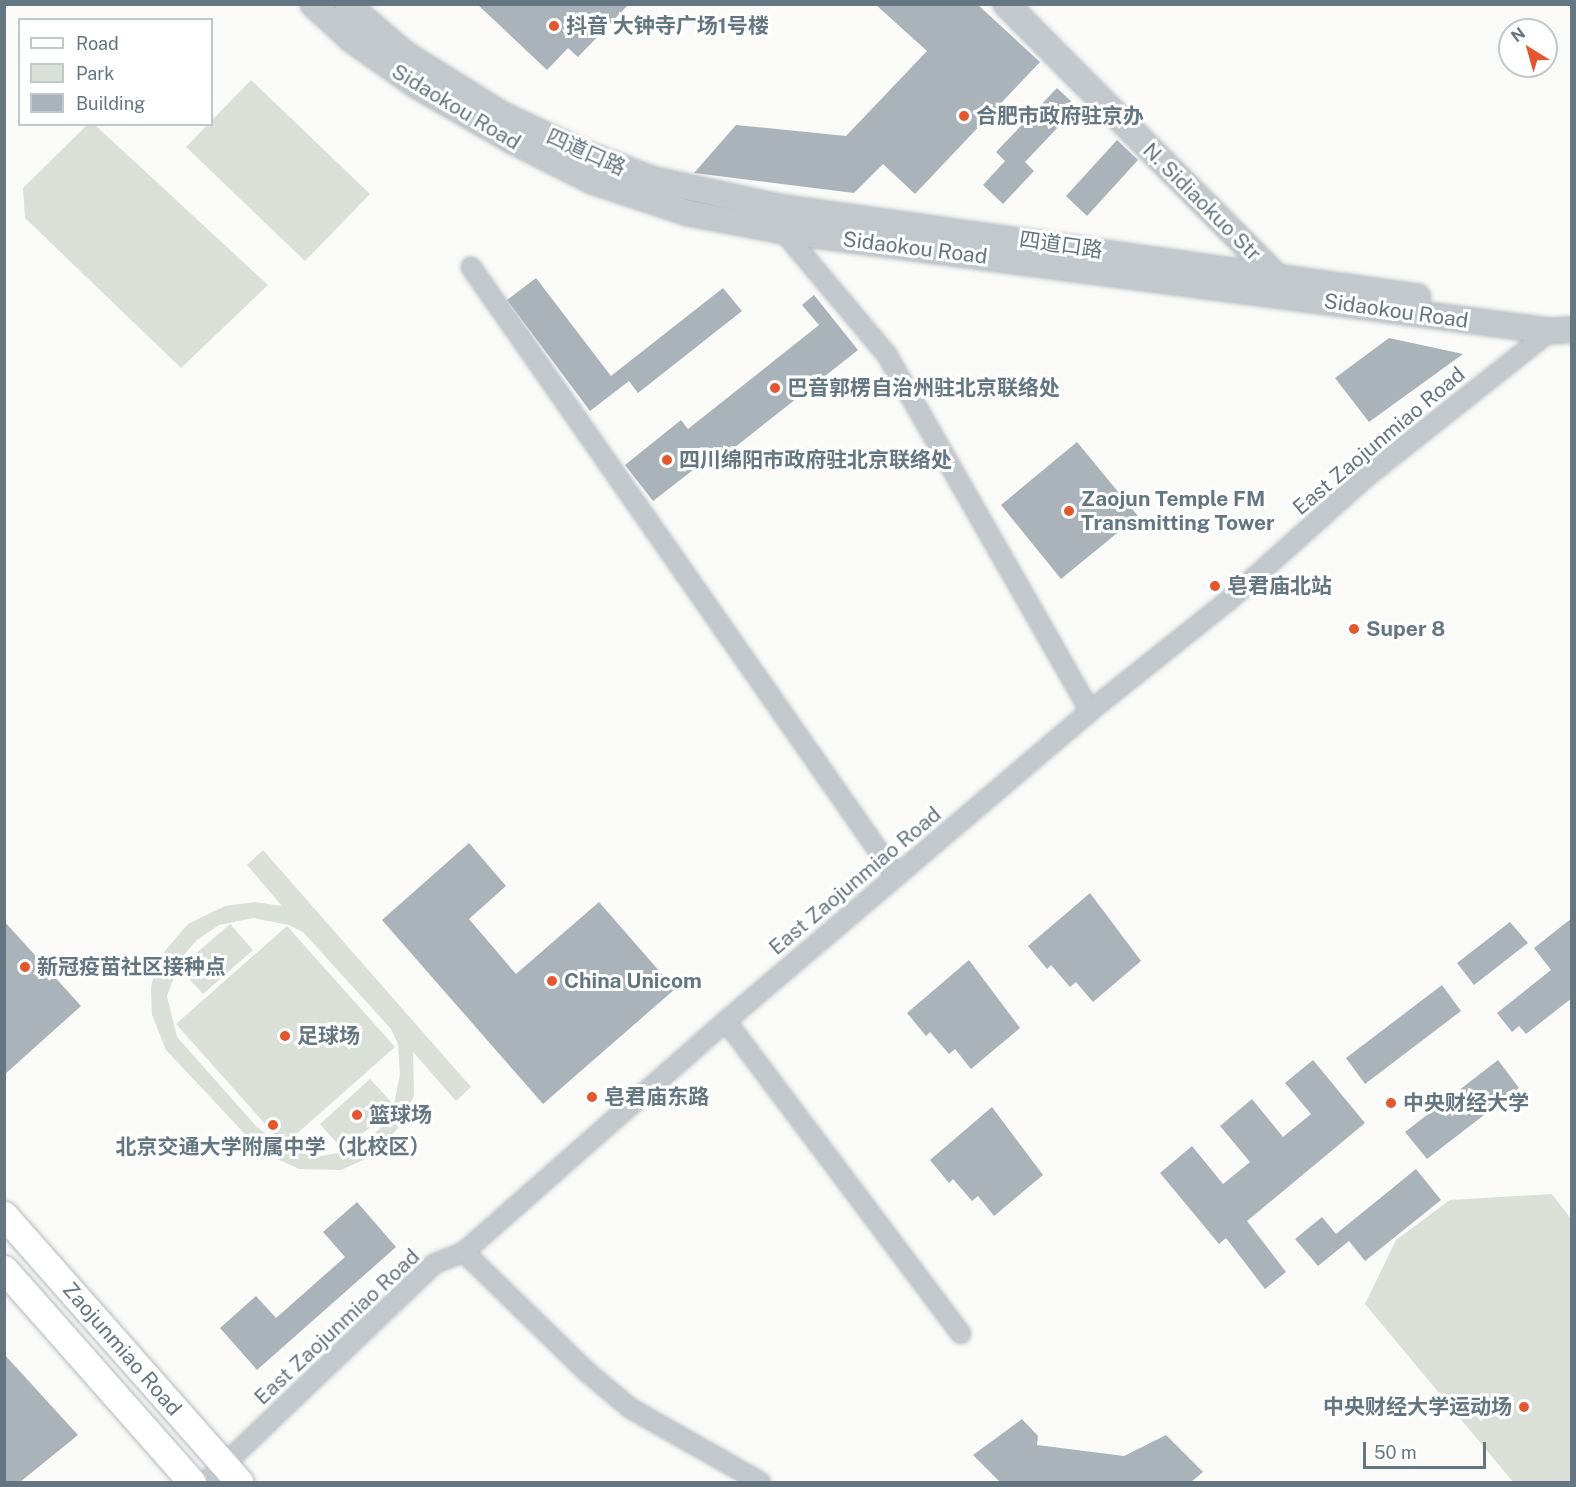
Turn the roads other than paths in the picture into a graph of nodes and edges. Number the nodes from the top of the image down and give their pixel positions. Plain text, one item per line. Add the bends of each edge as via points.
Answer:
1 (313, 4) edge
2 (347, 4) edge
3 (1006, 4) edge
4 (783, 231) junction
5 (471, 267) dead end
6 (1274, 274) junction
7 (1296, 297) junction
8 (1564, 328) edge
9 (1090, 711) junction
10 (896, 876) junction
11 (726, 1021) junction
12 (4, 1215) edge
13 (464, 1252) junction
14 (4, 1269) edge
15 (961, 1334) dead end
16 (223, 1477) edge
17 (192, 1482) edge
18 (760, 1482) edge

1 - 4 street, Sidaokou Road via 352,40 416,86 560,166 666,207
2 - 6 street, 四道口路 via 405,54 491,108 581,152 651,179 778,207
3 - 6 street, N. Sidiaokuo Str
4 - 7 street, Sidaokou Road
4 - 9 street via 887,355
5 - 10 street
6 - 7 street, N. Sidiaokuo Str
6 - 8 street, 四道口路
7 - 8 street, Sidaokou Road
8 - 9 street, East Zaojunmiao Road via 1366,477 1228,601
9 - 10 street, East Zaojunmiao Road
10 - 11 street, East Zaojunmiao Road
11 - 13 street, East Zaojunmiao Road
11 - 15 street
12 - 16 main road, Zaojunmiao Road
13 - 16 street, East Zaojunmiao Road via 434,1264
13 - 18 street via 586,1371 630,1408
14 - 17 main road, Zaojunmiao Road

